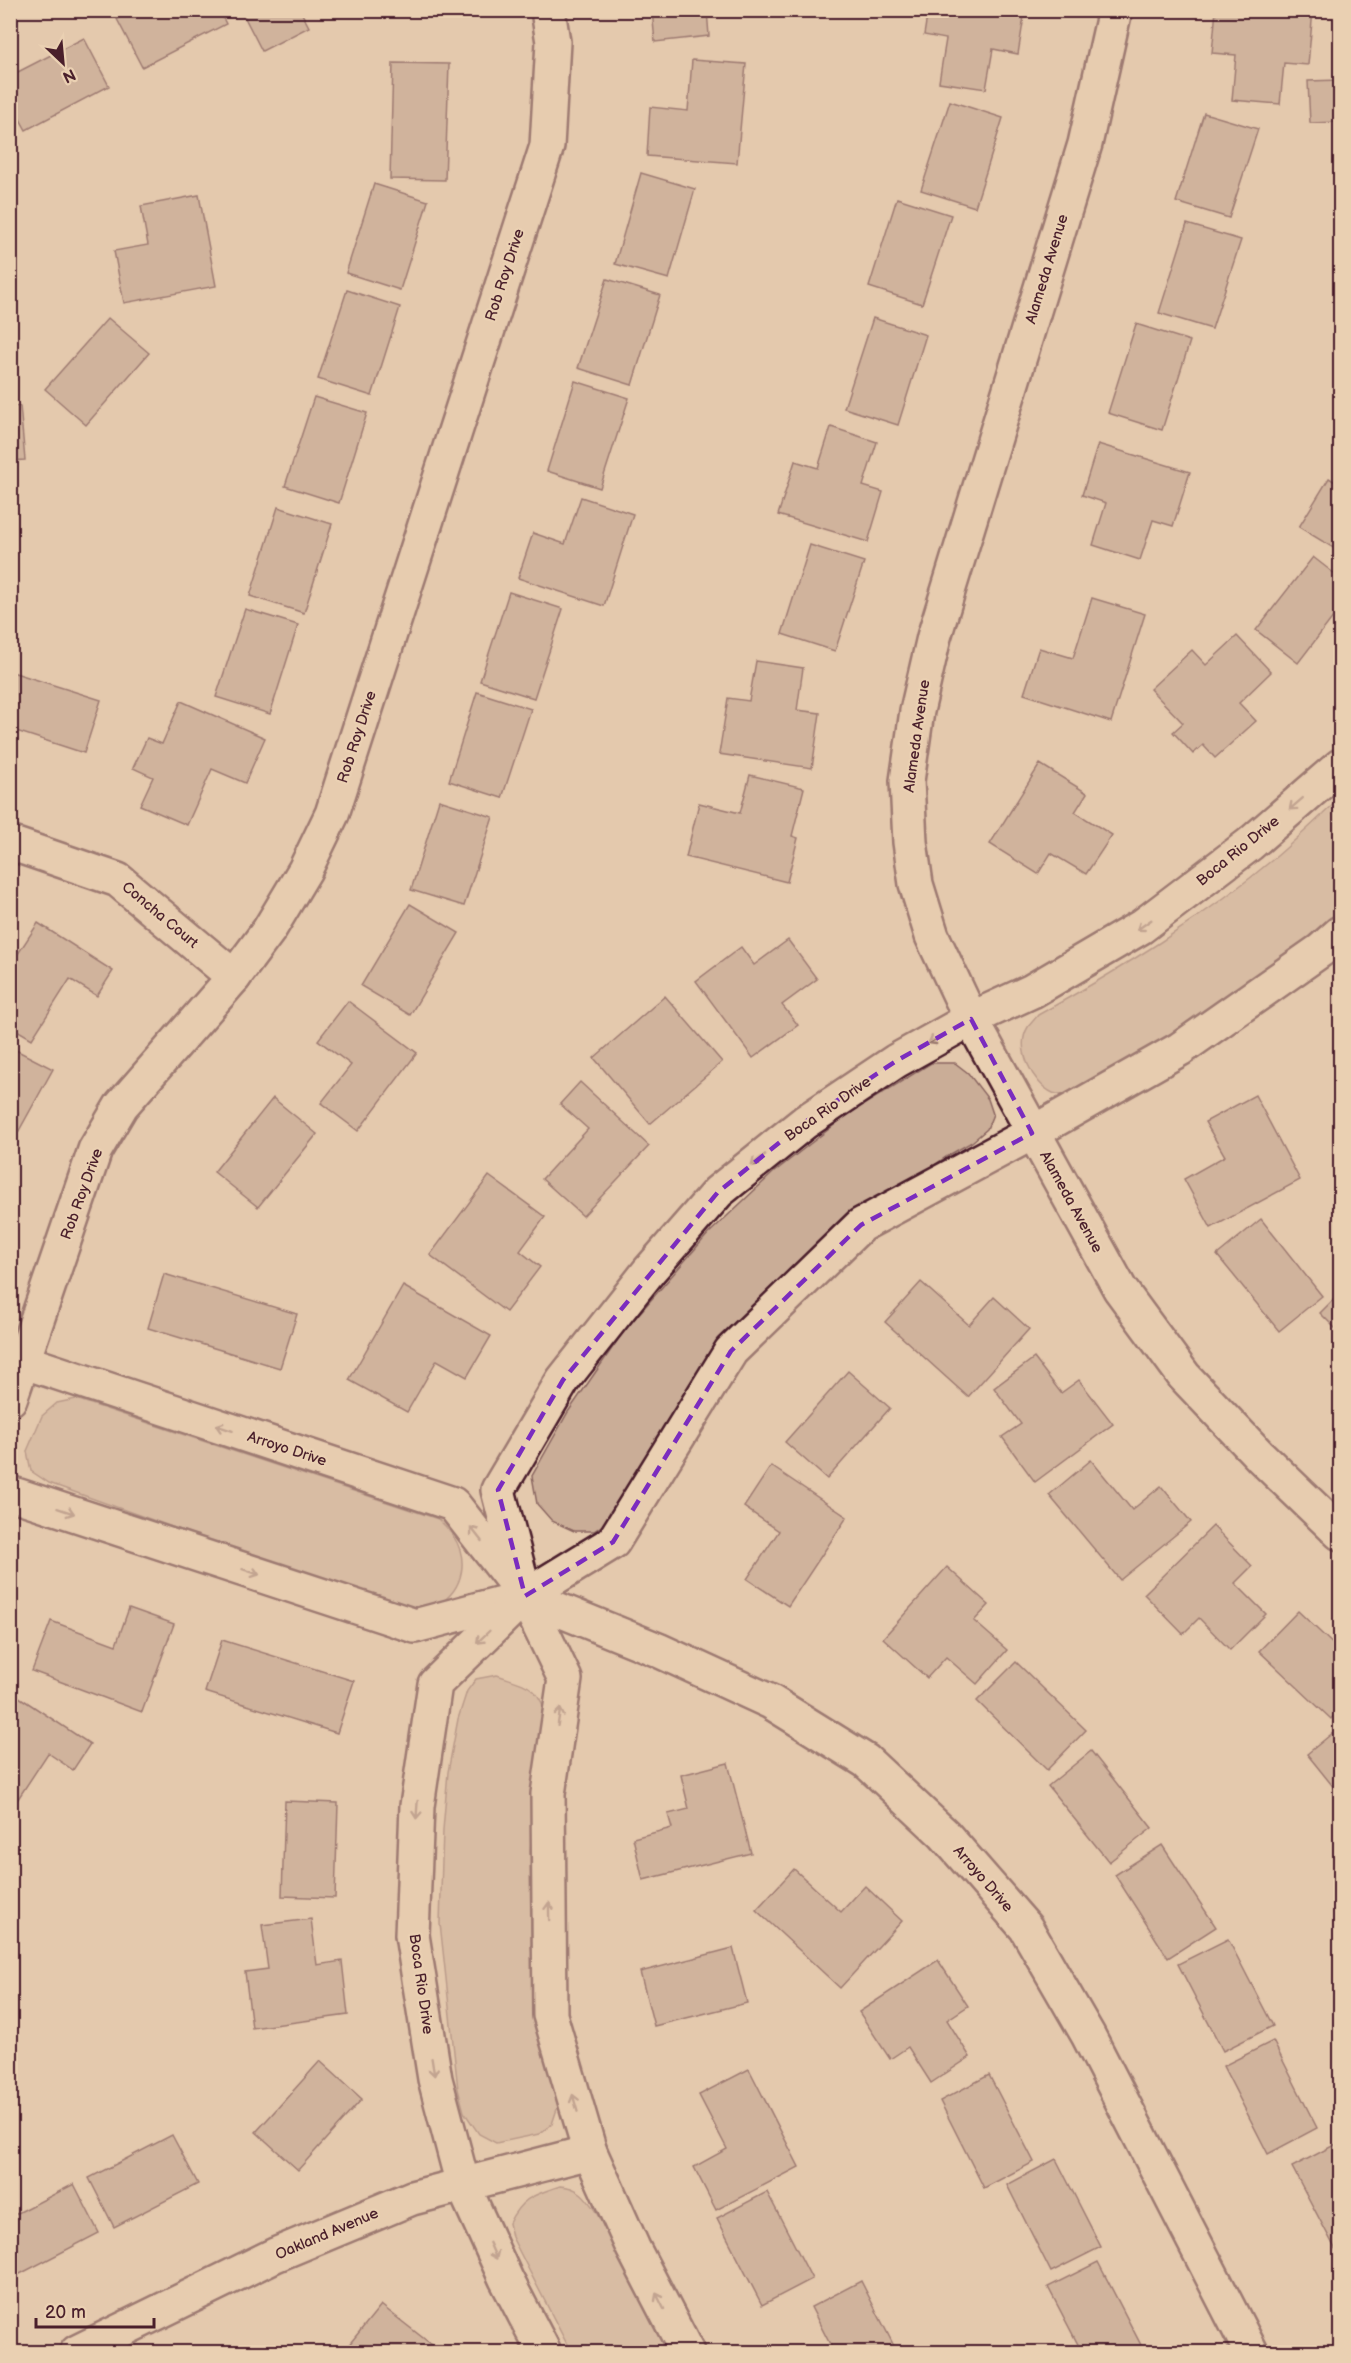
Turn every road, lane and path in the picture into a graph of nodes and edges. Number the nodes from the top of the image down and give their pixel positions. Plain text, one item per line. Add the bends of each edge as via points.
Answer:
1 (548, 10) edge
2 (1115, 10) edge
3 (1341, 766) edge
4 (10, 843) edge
5 (1341, 933) edge
6 (234, 977) junction
7 (971, 1019) junction
8 (1032, 1133) junction
9 (18, 1359) edge
10 (10, 1399) edge
11 (10, 1493) edge
12 (1341, 1533) edge
13 (525, 1596) junction
14 (590, 2152) junction
15 (463, 2185) junction
16 (77, 2352) edge
17 (544, 2352) edge
18 (687, 2352) edge
19 (1251, 2352) edge

1 - 6 street, Rob Roy Drive via 553,42 547,146 336,803 305,870 269,930
2 - 7 street, Alameda Avenue via 1085,144 934,638 917,711 908,781 916,884 932,936
3 -> 7 street, Boca Rio Drive via 1250,844 1142,927 1032,991
4 - 6 street, Concha Court via 118,880
5 - 8 street, Boca Rio Drive via 1180,1049
6 - 9 street, Rob Roy Drive via 121,1106 95,1150
7 - 8 street, Alameda Avenue
7 -> 13 street, Boca Rio Drive via 896,1061 805,1122 718,1192 563,1380 498,1490
8 - 12 street, Alameda Avenue via 1120,1289 1184,1376
8 - 13 street, Boca Rio Drive via 861,1225 731,1351 613,1542
9 - 10 street, Rob Roy Drive
13 -> 9 street, Arroyo Drive via 453,1504
11 -> 13 street via 415,1626
14 -> 13 street, Boca Rio Drive via 550,2015 548,1794 565,1679
13 -> 15 street, Boca Rio Drive via 435,1684 417,1806 412,1935 435,2079
13 - 19 street, Arroyo Drive via 658,1650 771,1702 866,1761 944,1834 1026,1928 1088,2036
14 - 15 street, Oakland Avenue
18 -> 14 street, Boca Rio Drive via 633,2248
15 - 16 street, Oakland Avenue via 412,2198 275,2255
15 -> 17 street, Boca Rio Drive

